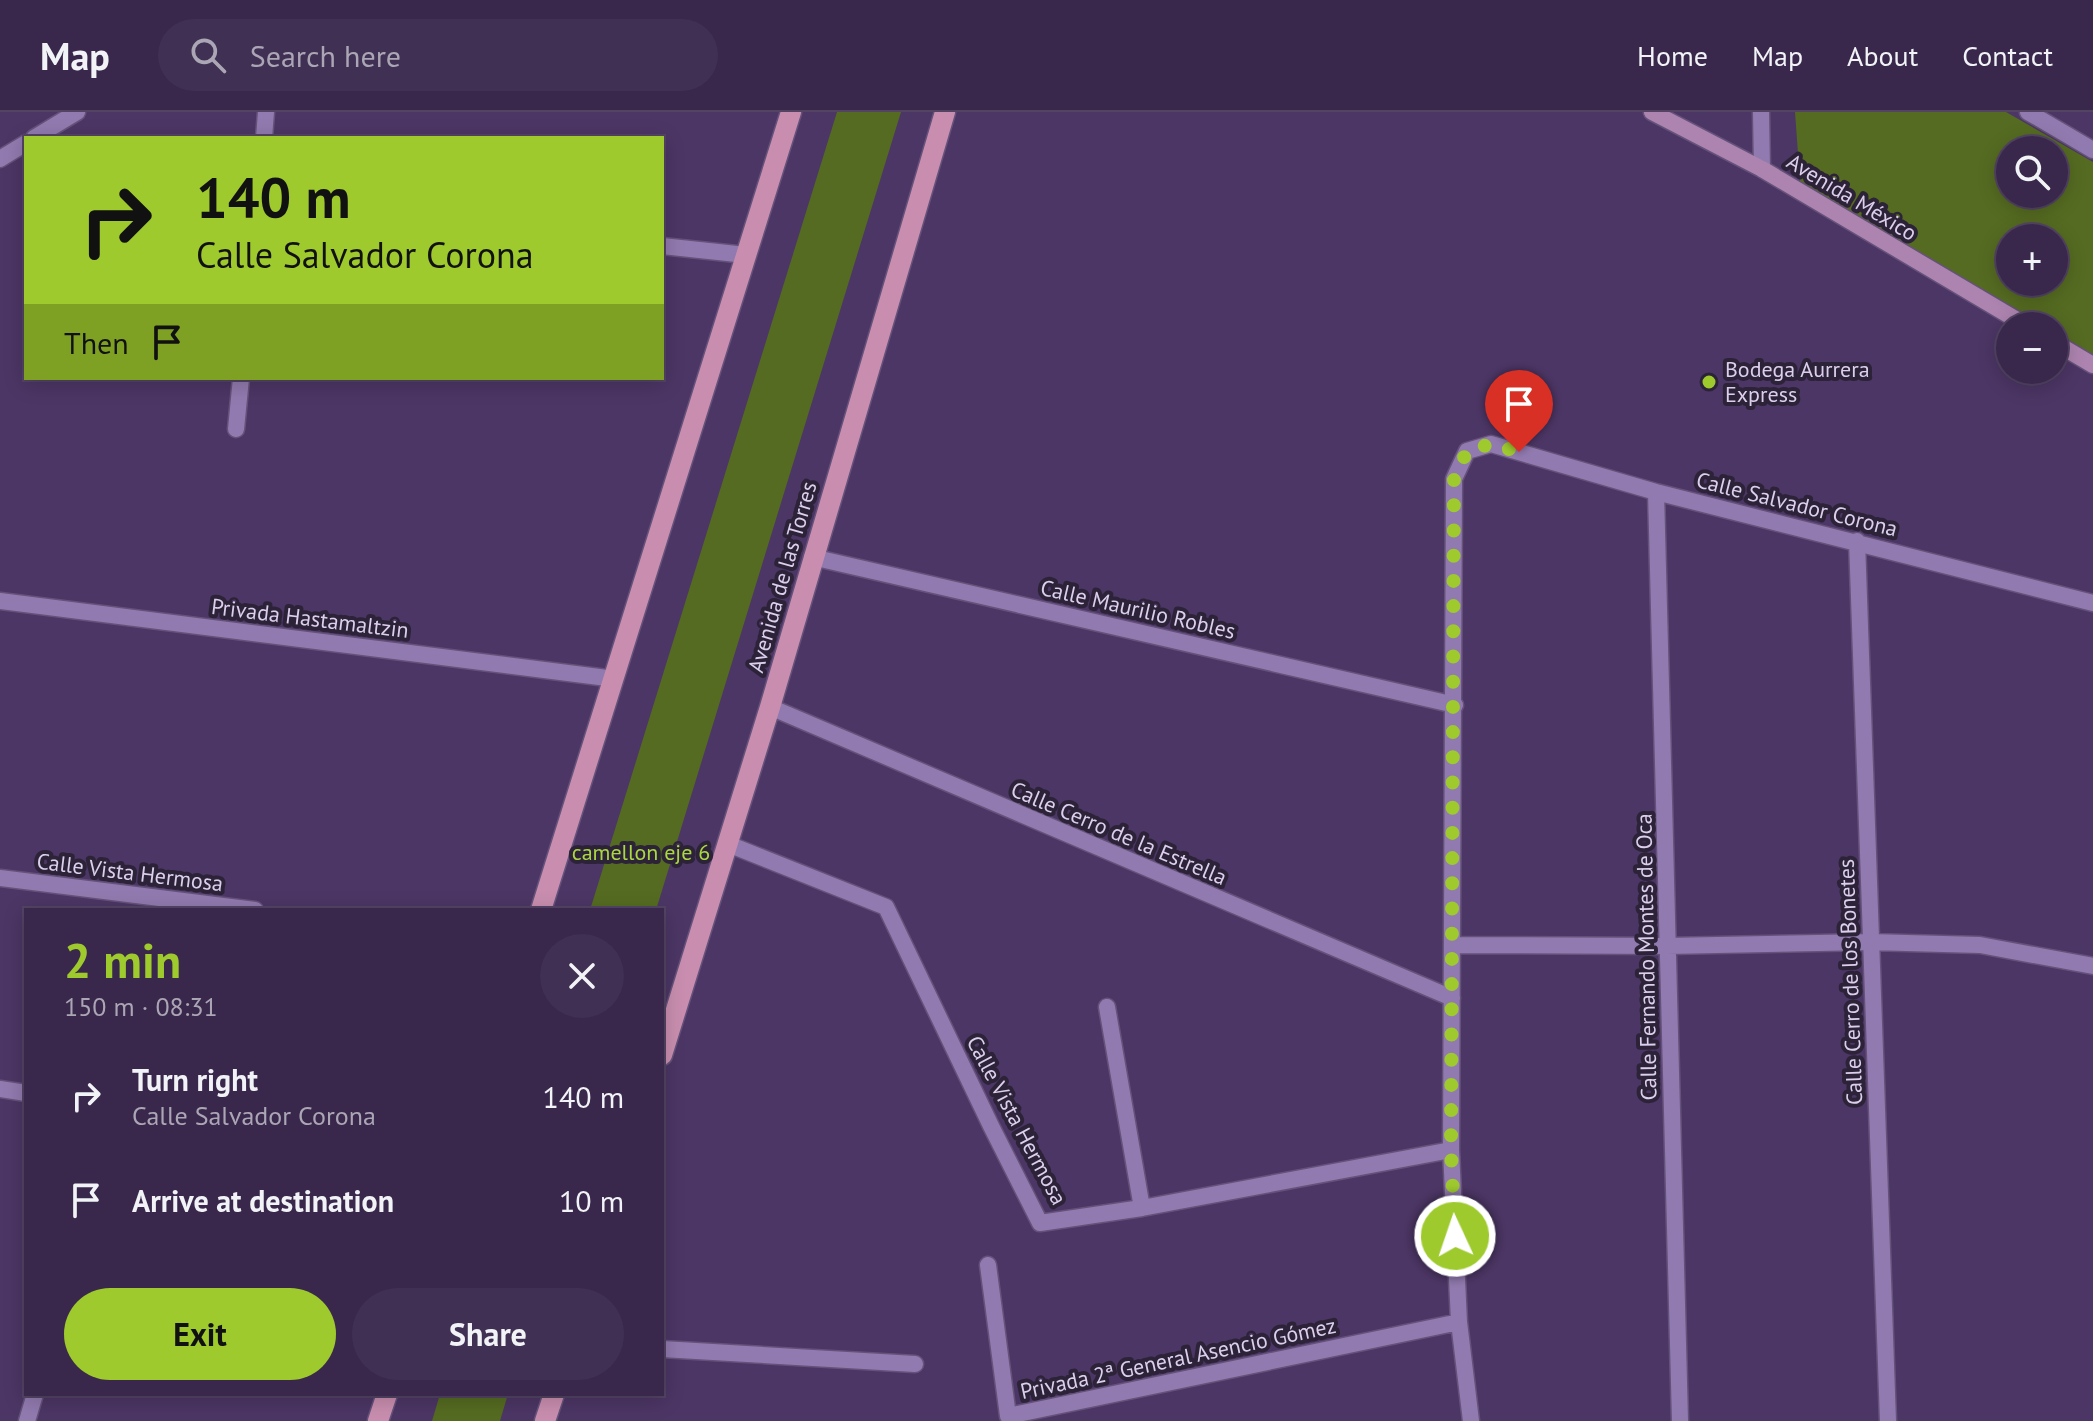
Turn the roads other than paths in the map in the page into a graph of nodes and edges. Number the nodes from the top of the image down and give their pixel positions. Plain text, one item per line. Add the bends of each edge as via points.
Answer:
1 (77, 112) edge
2 (266, 112) edge
3 (791, 112) edge
4 (945, 112) edge
5 (1652, 112) edge
6 (1761, 112) edge
7 (2028, 112) edge
8 (37, 136) edge
9 (264, 136) edge
10 (24, 144) edge
11 (2093, 150) edge
12 (0, 159) edge
13 (1762, 169) junction
14 (664, 246) edge
15 (746, 255) junction
16 (2003, 312) edge
17 (2068, 350) edge
18 (2093, 365) edge
19 (241, 380) edge
20 (236, 429) dead end
21 (1656, 492) junction
22 (1857, 541) junction
23 (812, 557) junction
24 (0, 601) edge
25 (2093, 603) edge
26 (615, 679) junction
27 (1455, 705) junction
28 (770, 707) junction
29 (728, 844) junction
30 (0, 878) edge
31 (239, 908) edge
32 (542, 908) edge
33 (1870, 942) junction
34 (1452, 945) junction
35 (1667, 946) junction
36 (2093, 966) edge
37 (1452, 998) junction
38 (1107, 1007) dead end
39 (664, 1049) edge
40 (0, 1089) edge
41 (24, 1093) edge
42 (1451, 1150) junction
43 (1142, 1208) junction
44 (988, 1265) dead end
45 (1459, 1322) junction
46 (664, 1349) edge
47 (915, 1364) dead end
48 (34, 1396) edge
49 (386, 1396) edge
50 (553, 1396) edge
51 (27, 1421) edge
52 (378, 1421) edge
53 (545, 1421) edge
54 (1471, 1421) edge
55 (1680, 1421) edge
56 (1888, 1421) edge

1 - 8 street
2 - 9 street
3 - 15 main road
4 - 23 main road, Avenida de las Torres
5 - 13 street, Avenida México
6 - 13 street
7 - 11 street
10 - 12 street
13 - 16 street, Avenida México
14 - 15 street
15 - 26 main road
17 - 18 street
19 - 20 street
21 - 22 street, Calle Salvador Corona
21 - 27 street, Calle Salvador Corona via 1491,444 1467,451 1454,479
21 - 35 street, Calle Fernando Montes de Oca
22 - 25 street, Calle Salvador Corona
22 - 33 street, Calle Cerro de los Bonetes
23 - 27 street, Calle Maurilio Robles
23 - 28 main road, Avenida de las Torres
24 - 26 street, Privada Hastamaltzin
26 - 32 main road
27 - 34 street
28 - 29 main road, Avenida de las Torres
28 - 37 street, Calle Cerro de la Estrella
29 - 39 main road, Avenida de las Torres
29 - 43 street, Calle Vista Hermosa via 886,907 1040,1223
30 - 31 street, Calle Vista Hermosa
33 - 35 street
33 - 36 street via 1980,945
33 - 56 street, Calle Cerro de los Bonetes
34 - 35 street
34 - 37 street
35 - 55 street, Calle Fernando Montes de Oca
37 - 42 street
38 - 43 street
40 - 41 street
42 - 43 street, Calle Vista Hermosa
42 - 45 street
44 - 45 street, Privada 2ª General Asencio Gómez via 1008,1416
45 - 54 street
46 - 47 street
48 - 51 street
49 - 52 main road
50 - 53 main road

